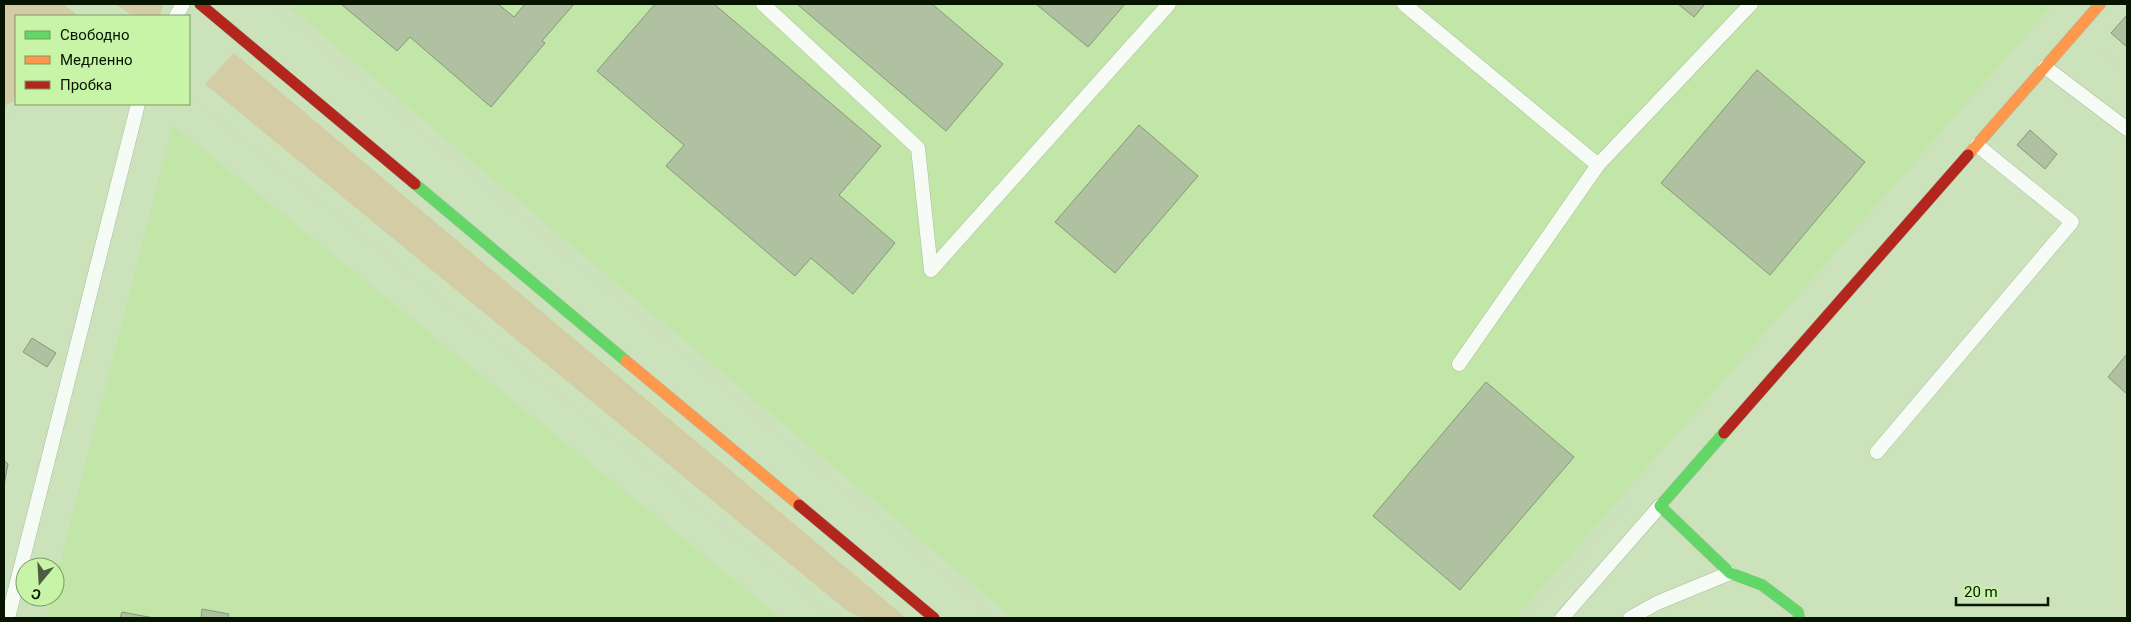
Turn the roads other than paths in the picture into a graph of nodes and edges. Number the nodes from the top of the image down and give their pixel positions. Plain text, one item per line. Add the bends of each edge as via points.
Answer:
1 (183, 4) edge
2 (200, 4) edge
3 (764, 4) edge
4 (1169, 4) edge
5 (1404, 4) edge
6 (1751, 4) edge
7 (2100, 4) edge
8 (177, 15) edge
9 (2045, 67) junction
10 (138, 105) edge
11 (2127, 129) edge
12 (1977, 145) junction
13 (1598, 165) junction
14 (1459, 364) dead end
15 (1877, 452) dead end
16 (1660, 506) junction
17 (1730, 573) junction
18 (8, 618) edge
19 (934, 618) edge
20 (1562, 618) edge
21 (1630, 618) edge
22 (1799, 618) edge

1 - 8 lane
2 - 19 main road
3 - 4 lane via 918,148 930,270
5 - 13 lane
6 - 13 lane
7 - 9 main road
9 - 11 lane
9 - 12 main road
10 - 18 lane
12 - 15 lane via 2072,222
12 - 16 main road
13 - 14 lane
16 - 17 main road
16 - 20 lane
17 - 21 lane
17 - 22 main road via 1762,585 1798,612

